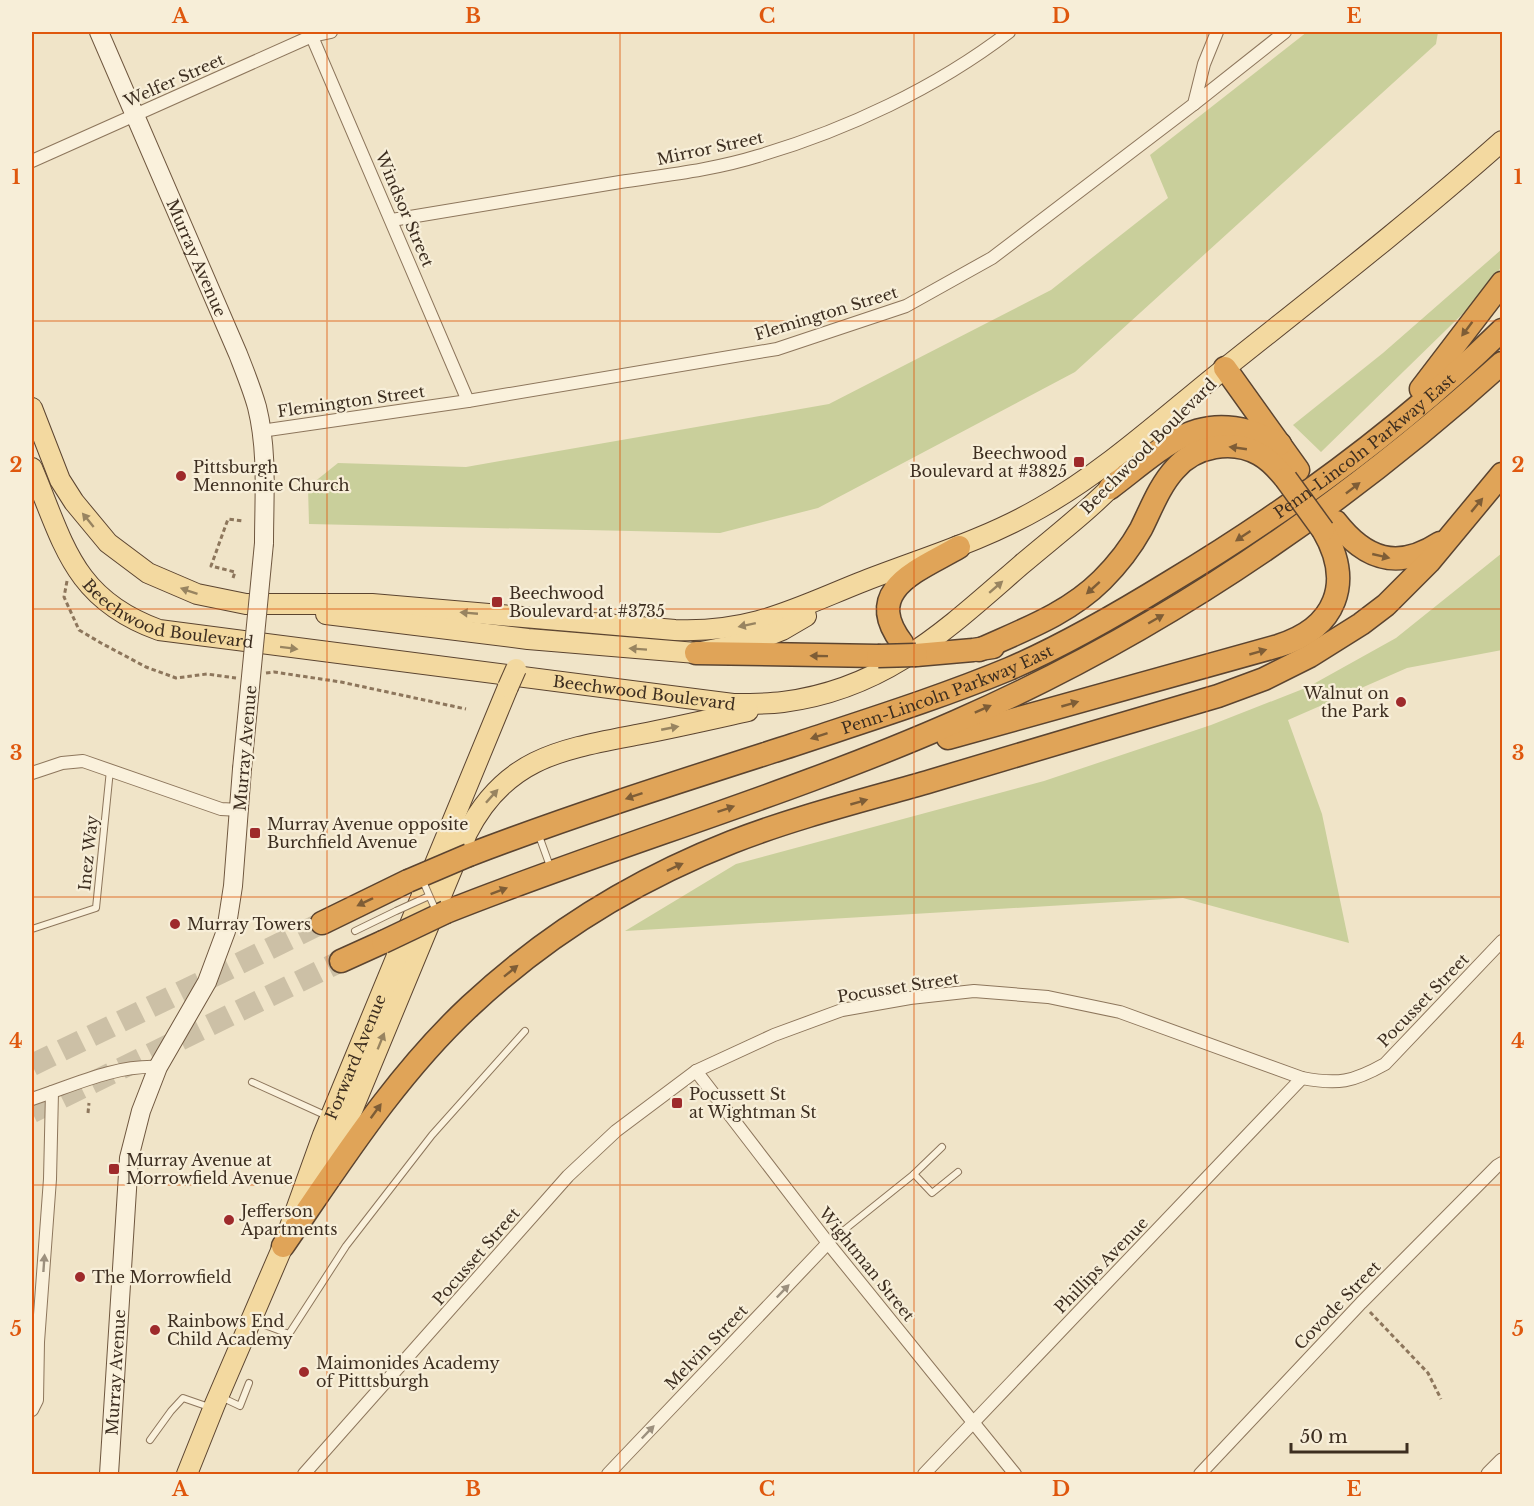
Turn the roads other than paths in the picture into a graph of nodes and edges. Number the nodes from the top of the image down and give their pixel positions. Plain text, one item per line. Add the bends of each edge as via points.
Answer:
1 (99, 32) edge
2 (331, 32) edge
3 (1009, 32) edge
4 (1217, 32) edge
5 (1285, 32) edge
6 (311, 34) edge
7 (1194, 104) junction
8 (135, 115) junction
9 (1503, 141) edge
10 (32, 160) edge
11 (392, 220) junction
12 (1503, 283) edge
13 (1503, 330) edge
14 (1503, 363) edge
15 (1225, 368) junction
16 (468, 401) junction
17 (32, 408) edge
18 (261, 431) junction
19 (1372, 443) junction
20 (1280, 444) junction
21 (32, 468) edge
22 (1292, 474) junction
23 (1503, 474) edge
24 (1110, 488) junction
25 (32, 502) edge
26 (54, 521) junction
27 (1329, 526) junction
28 (1451, 535) junction
29 (959, 547) junction
30 (861, 582) junction
31 (1143, 599) junction
32 (246, 604) junction
33 (528, 639) junction
34 (909, 649) junction
35 (976, 650) junction
36 (696, 653) junction
37 (783, 702) junction
38 (852, 764) junction
39 (110, 770) junction
40 (32, 773) edge
41 (240, 810) junction
42 (536, 830) junction
43 (552, 871) junction
44 (428, 896) junction
45 (322, 923) tunnel mouth
46 (32, 930) edge
47 (355, 930) dead end
48 (1503, 941) edge
49 (341, 962) tunnel mouth
50 (525, 1031) dead end
51 (158, 1068) junction
52 (696, 1071) junction
53 (1302, 1078) junction
54 (252, 1082) dead end
55 (52, 1092) junction
56 (32, 1099) edge
57 (330, 1117) junction
58 (942, 1147) dead end
59 (1503, 1163) edge
60 (958, 1172) dead end
61 (914, 1174) junction
62 (828, 1243) junction
63 (283, 1246) junction
64 (251, 1320) junction
65 (249, 1383) dead end
66 (215, 1402) junction
67 (32, 1410) edge
68 (974, 1423) junction
69 (150, 1440) dead end
70 (1503, 1461) edge
71 (109, 1474) edge
72 (187, 1474) edge
73 (304, 1474) edge
74 (608, 1474) edge
75 (924, 1474) edge
76 (1015, 1474) edge
77 (1200, 1474) edge
78 (1489, 1474) edge

1 - 8 main road, Murray Avenue
2 - 6 street, Welfer Street
3 - 11 street, Mirror Street via 892,104 844,126 758,156 702,169
4 - 7 street
5 - 7 street, Flemington Street
6 - 8 street, Welfer Street
6 - 11 street, Windsor Street
7 - 16 street, Flemington Street via 992,258 906,306 777,349
8 - 10 street, Welfer Street
8 - 18 main road, Murray Avenue via 238,354
9 - 15 main road, Beechwood Boulevard
11 - 16 street, Windsor Street
12 -> 19 highway via 1411,402
13 - 19 highway, Penn-Lincoln Parkway East
38 -> 14 highway, Penn-Lincoln Parkway East via 1016,694 1203,591 1343,496
15 - 20 highway
15 - 24 main road, Beechwood Boulevard
15 - 29 main road, Beechwood Boulevard via 1074,487 1028,515
16 - 18 street, Flemington Street
32 -> 17 main road, Beechwood Boulevard via 172,585 148,573 108,543 60,480
18 - 41 main road, Murray Avenue, bridge via 264,543
19 -> 31 highway, Penn-Lincoln Parkway East via 1283,509
20 - 22 highway
20 - 24 highway via 1232,427 1192,431 1170,442
21 - 26 main road, Beechwood Boulevard
22 - 27 highway, bridge
22 -> 35 highway via 1248,449 1225,446 1192,455 1168,477 1133,542 1092,589 1056,615
28 -> 23 highway
37 -> 24 main road, Beechwood Boulevard via 862,680 919,650
25 - 26 main road
26 -> 37 main road, Beechwood Boulevard via 73,564 94,592 124,615 159,630 711,702
27 -> 28 highway via 1368,552 1386,558 1418,555
38 -> 27 highway via 1299,637 1326,615 1338,585
63 -> 28 highway via 379,1107 447,1028 524,960 610,901 701,855 764,831 1264,679 1310,656 1369,617 1408,585
29 - 30 main road, Beechwood Boulevard
29 - 34 highway via 905,579 892,592 888,618
30 -> 32 main road, Beechwood Boulevard via 765,621 710,630 372,604
30 - 36 main road via 768,636
31 - 35 highway via 1064,627
31 -> 42 highway, Penn-Lincoln Parkway East via 1037,655 951,692
32 - 33 main road
36 -> 33 main road
33 - 57 main road, Forward Avenue, bridge
34 - 35 highway
34 -> 36 highway, bridge via 878,656
63 -> 37 main road via 339,1142 467,833 491,796 521,769 557,752
43 -> 38 highway, Penn-Lincoln Parkway East
39 - 40 street via 73,761
39 - 41 street via 221,808
39 - 46 lane, Inez Way via 96,908
41 - 51 main road, Murray Avenue via 228,920 219,954
42 - 43 lane
42 - 44 highway, Penn-Lincoln Parkway East, bridge via 469,855
44 -> 43 highway, Penn-Lincoln Parkway East
44 -> 45 highway, Penn-Lincoln Parkway East
44 - 47 lane, bridge
44 - 49 highway, Penn-Lincoln Parkway East, bridge via 383,942
48 - 53 street, Pocusset Street via 1385,1064 1363,1076 1329,1083
50 - 64 lane via 432,1135 346,1246 289,1334
51 - 55 street via 130,1067
51 - 71 main road, Murray Avenue via 129,1158
52 - 53 street, Pocusset Street via 774,1035 842,1010 974,992 1048,997 1120,1012
52 - 62 street, Wightman Street
52 - 73 street, Pocusset Street via 616,1131 568,1176
53 - 68 street, Phillips Avenue
54 - 57 lane
55 - 56 street
67 -> 55 street via 37,1400
57 - 63 main road, Forward Avenue
58 - 61 lane
59 - 77 street, Covode Street via 1361,1303
60 - 61 lane via 932,1193
61 - 62 lane
62 - 68 street, Wightman Street
74 -> 62 street, Melvin Street
63 - 64 main road, Forward Avenue
64 - 66 main road, Forward Avenue
65 - 66 lane via 240,1406
66 - 69 lane via 183,1398
66 - 72 main road, Forward Avenue
68 - 75 street, Phillips Avenue
68 - 76 street, Wightman Street
70 - 78 street

